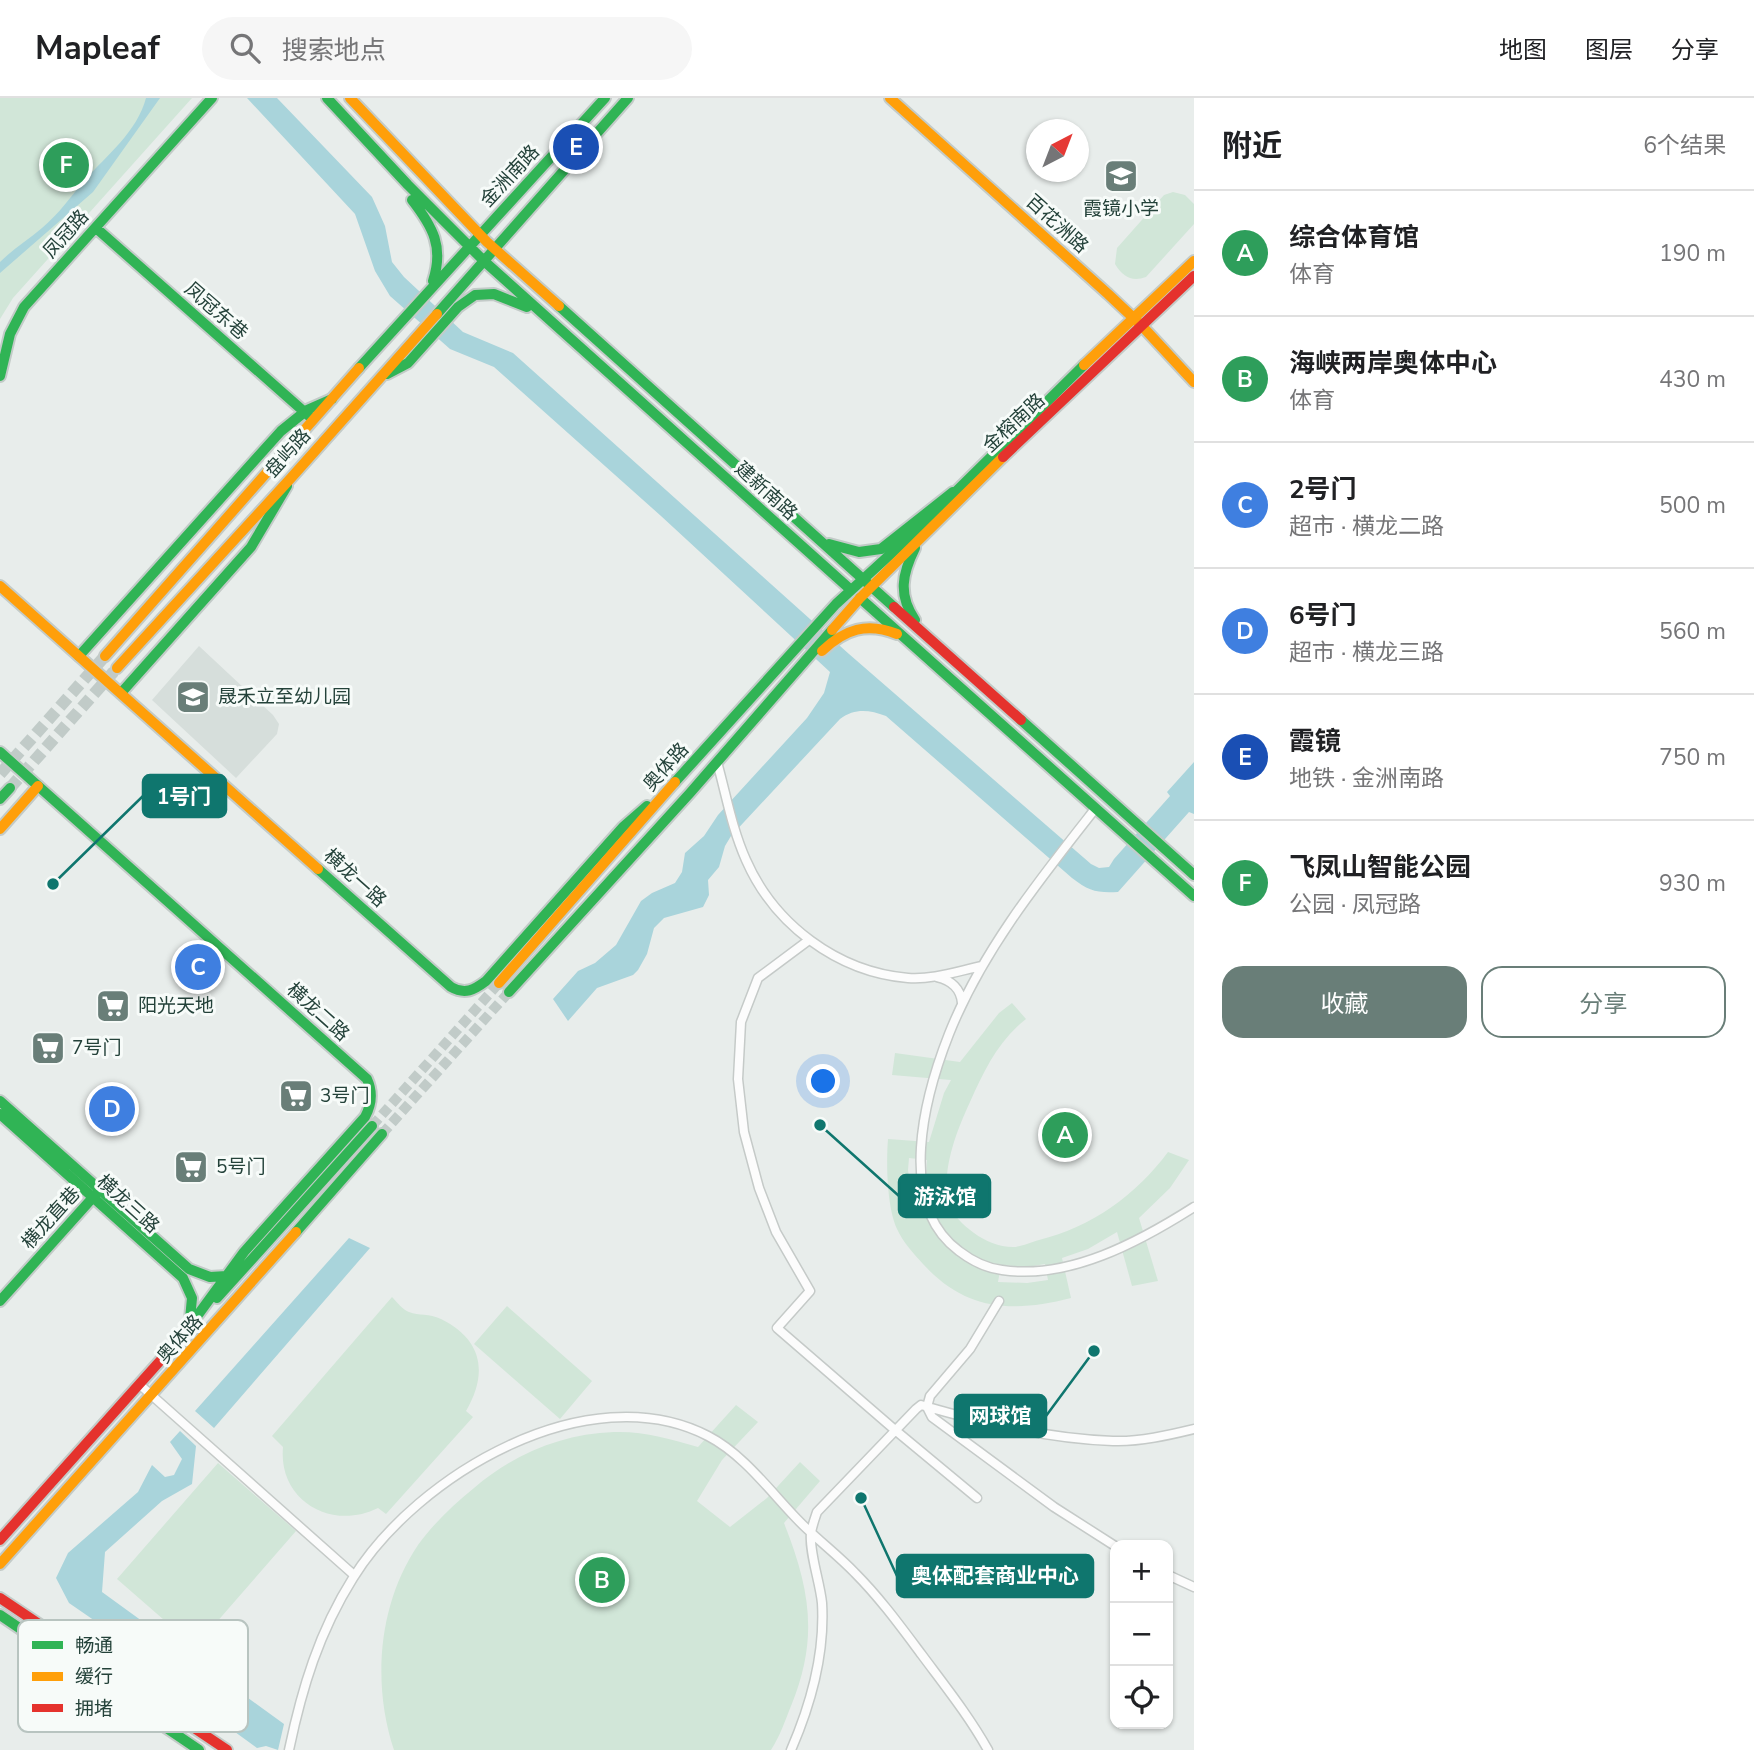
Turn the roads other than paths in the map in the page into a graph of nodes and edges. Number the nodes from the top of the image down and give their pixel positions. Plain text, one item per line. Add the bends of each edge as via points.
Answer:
1 (212, 98) edge
2 (327, 98) edge
3 (350, 98) edge
4 (605, 98) edge
5 (628, 98) edge
6 (891, 98) edge
7 (384, 159) junction
8 (96, 228) junction
9 (480, 235) junction
10 (469, 247) junction
11 (495, 248) junction
12 (484, 261) junction
13 (1194, 261) edge
14 (1194, 276) edge
15 (425, 294) junction
16 (545, 317) junction
17 (1138, 322) junction
18 (0, 376) edge
19 (380, 377) junction
20 (1194, 382) edge
21 (332, 399) junction
22 (304, 412) junction
23 (314, 421) junction
24 (290, 478) junction
25 (953, 492) junction
26 (817, 537) junction
27 (920, 539) junction
28 (868, 583) junction
29 (0, 586) edge
30 (855, 594) junction
31 (904, 637) junction
32 (943, 651) junction
33 (79, 656) junction
34 (105, 656) tunnel mouth
35 (117, 668) tunnel mouth
36 (779, 692) junction
37 (121, 693) junction
38 (0, 752) edge
39 (717, 762) junction
40 (676, 781) junction
41 (38, 786) junction
42 (10, 788) tunnel mouth
43 (0, 799) edge
44 (1096, 809) junction
45 (0, 829) edge
46 (1194, 875) edge
47 (1194, 896) edge
48 (809, 940) junction
49 (982, 966) junction
50 (934, 976) junction
51 (499, 983) tunnel mouth
52 (509, 992) tunnel mouth
53 (961, 1007) junction
54 (0, 1101) edge
55 (0, 1114) edge
56 (372, 1126) tunnel mouth
57 (382, 1134) tunnel mouth
58 (96, 1193) junction
59 (1193, 1208) edge
60 (240, 1273) junction
61 (226, 1276) junction
62 (0, 1301) edge
63 (999, 1301) dead end
64 (181, 1338) junction
65 (139, 1384) junction
66 (152, 1396) junction
67 (927, 1407) junction
68 (1194, 1429) edge
69 (894, 1430) junction
70 (977, 1498) dead end
71 (811, 1534) junction
72 (0, 1541) edge
73 (1110, 1543) edge
74 (0, 1564) edge
75 (354, 1575) junction
76 (1173, 1577) edge
77 (1194, 1587) edge
78 (0, 1598) edge
79 (0, 1615) edge
80 (33, 1620) edge
81 (18, 1627) edge
82 (172, 1732) edge
83 (200, 1732) edge
84 (199, 1750) edge
85 (227, 1750) edge
86 (289, 1750) edge
87 (791, 1750) edge
88 (989, 1750) edge

1 - 8 main road, 凤冠路
2 - 7 main road, 建新南路
3 - 9 main road, 建新南路
4 - 9 main road, 金洲南路
5 - 11 main road, 金洲南路
6 - 17 main road, 百花洲路
7 - 10 main road, 建新南路
7 - 15 main road via 437,239 439,260
8 - 18 main road, 凤冠路 via 17,318
8 - 22 main road, 凤冠东巷
9 - 10 main road, 金洲南路
9 - 11 main road, 建新南路
10 - 12 main road, 建新南路
10 - 15 main road, 盘屿路
11 - 12 main road, 金洲南路
11 - 26 main road, 建新南路
12 - 16 main road, 建新南路
12 - 19 main road, 盘屿路
13 - 17 main road, 金榕南路
14 - 17 main road, 金榕南路
15 - 21 main road, 盘屿路
16 - 19 main road via 503,296 475,295 458,307 408,363
16 - 30 main road, 建新南路
17 - 20 main road, 百花洲路
17 - 25 main road, 金榕南路
17 - 27 main road, 金榕南路
19 - 24 main road, 盘屿路
21 - 22 main road
21 - 23 main road, 盘屿路
22 - 23 main road, 凤冠东巷
22 - 33 main road via 275,437
23 - 34 main road, 盘屿路
24 - 35 main road, 盘屿路
24 - 37 main road via 251,547
25 - 26 main road via 882,549 853,552
25 - 28 main road, 金榕南路
26 - 28 main road, 建新南路
27 - 28 main road, 金榕南路
27 - 32 main road via 904,569 903,596 913,617
28 - 30 main road, 奥体路
28 - 32 main road, 建新南路
29 - 33 main road, 横龙一路
30 - 31 main road, 建新南路
30 - 36 main road, 奥体路
30 - 40 main road, 奥体路
31 - 36 main road via 876,627 850,629 834,638
31 - 44 main road, 建新南路
32 - 46 main road, 建新南路
33 - 37 main road, 横龙一路
36 - 39 main road, 奥体路
37 - 40 main road, 横龙一路 via 460,992 482,985 623,827
38 - 41 main road, 横龙二路
39 - 48 street via 752,873 770,902
39 - 52 main road, 奥体路
40 - 51 main road, 奥体路
41 - 45 main road
41 - 61 main road, 横龙二路 via 370,1084 368,1112
42 - 43 main road
44 - 47 main road, 建新南路
44 - 49 street via 1042,877
48 - 50 street via 868,969 908,978
48 - 69 street via 758,978 741,1022 738,1079 747,1143 776,1232 810,1291 777,1328
49 - 50 street
49 - 53 street
50 - 53 street via 954,984
53 - 59 street via 928,1100 921,1164 926,1206 937,1229 955,1249 978,1264 1003,1271 1057,1268 1119,1248
54 - 58 main road, 横龙三路
55 - 58 main road, 横龙三路
56 - 60 main road, 奥体路
57 - 66 main road, 奥体路
58 - 61 main road, 横龙三路 via 188,1269 209,1277
58 - 62 main road, 横龙直巷
58 - 64 main road, 横龙三路 via 190,1288 193,1311
60 - 61 main road, 横龙三路
60 - 64 main road, 奥体路
61 - 64 main road, 横龙二路
63 - 67 street via 970,1349 930,1396
64 - 65 main road, 奥体路
65 - 66 street
65 - 72 main road, 奥体路
66 - 74 main road, 奥体路
66 - 75 street
67 - 68 street via 1057,1436 1116,1441
67 - 69 street via 921,1405
67 - 73 street via 932,1417
69 - 70 street
69 - 71 street via 817,1512
71 - 75 street via 715,1441 656,1420 611,1418 544,1432 475,1464 414,1508
71 - 87 street via 822,1637 804,1719
71 - 88 street via 855,1573 900,1626
75 - 86 street via 313,1656
76 - 77 street
78 - 80 main road
79 - 81 main road
82 - 84 main road
83 - 85 main road

